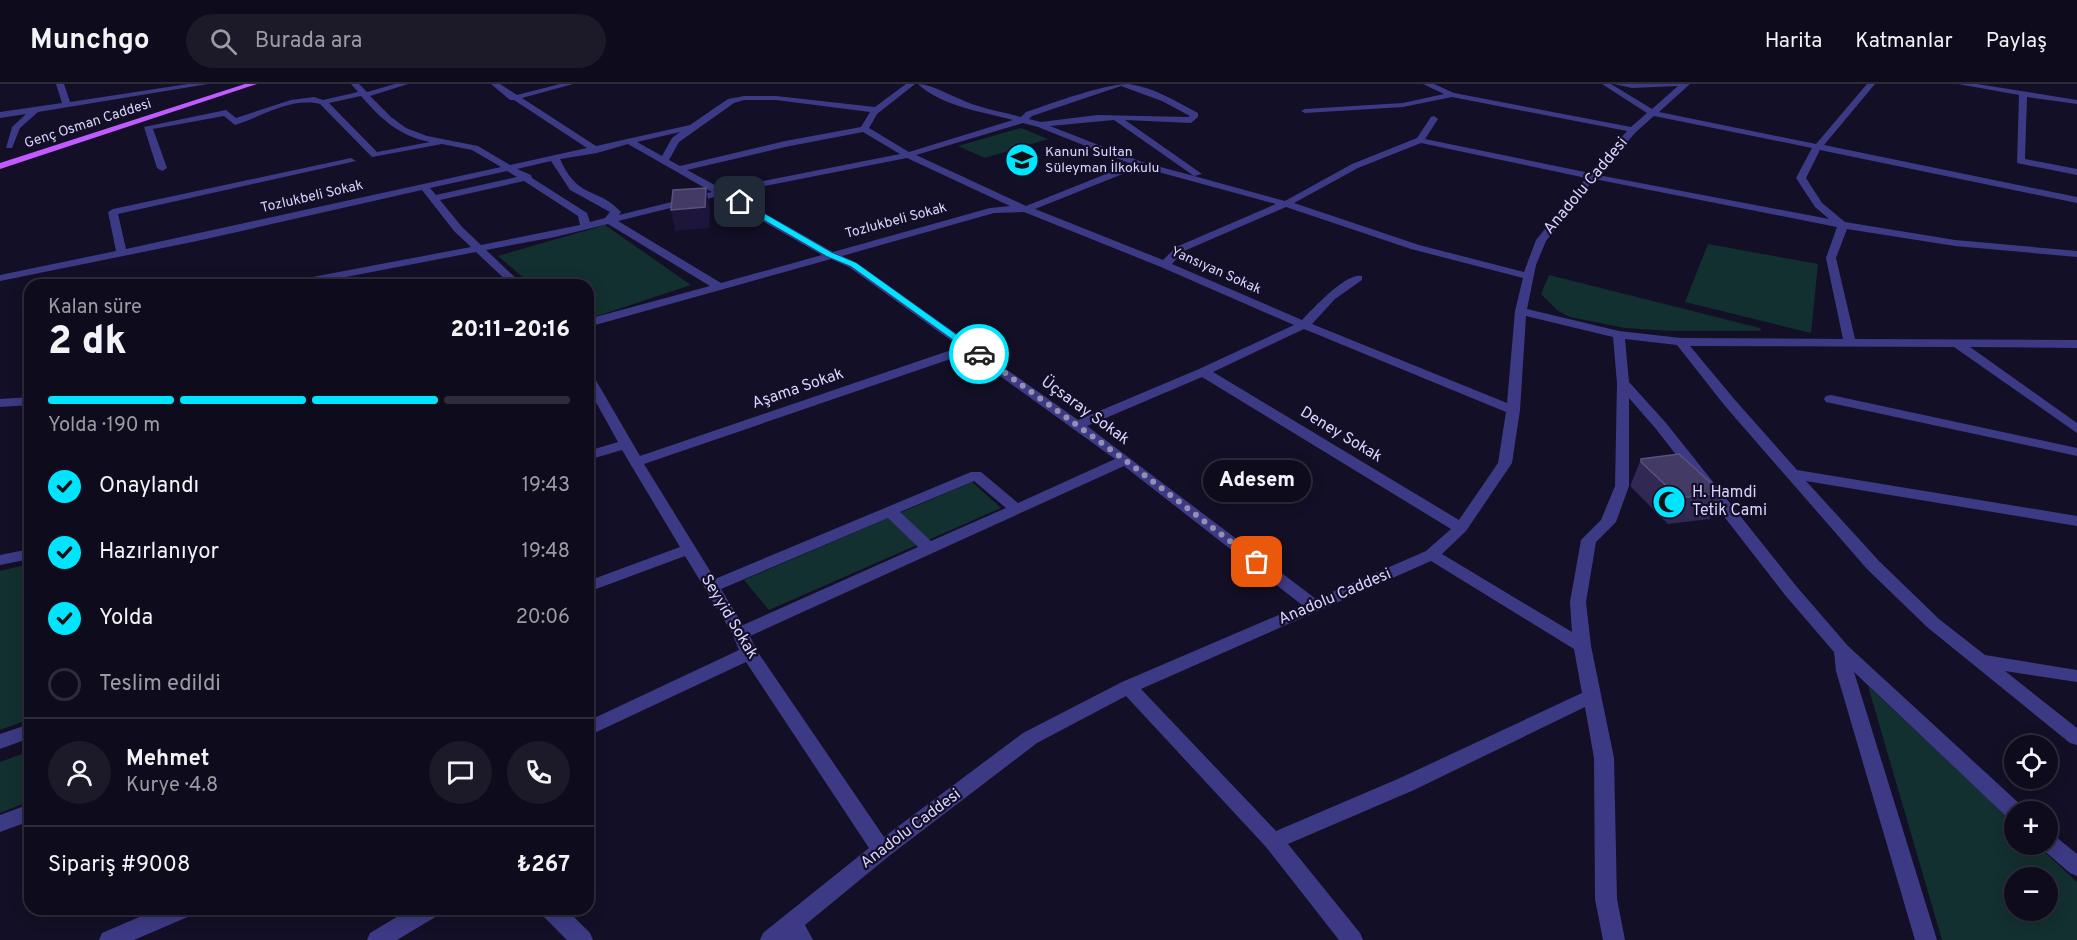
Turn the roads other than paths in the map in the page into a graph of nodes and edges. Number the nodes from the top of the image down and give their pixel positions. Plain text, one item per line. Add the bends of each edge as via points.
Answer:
1 (60, 84) edge
2 (204, 84) edge
3 (229, 84) edge
4 (253, 84) edge
5 (355, 84) edge
6 (404, 84) edge
7 (495, 84) edge
8 (569, 84) edge
9 (911, 84) edge
10 (922, 84) edge
11 (1121, 84) edge
12 (1427, 84) edge
13 (1606, 84) edge
14 (1618, 84) edge
15 (1683, 84) edge
16 (1871, 84) edge
17 (1962, 84) edge
18 (163, 87) edge
19 (364, 94) junction
20 (2023, 94) junction
21 (1452, 95) junction
22 (513, 98) junction
23 (323, 102) junction
24 (2077, 102) edge
25 (1062, 103) junction
26 (67, 106) junction
27 (1071, 107) dead end
28 (35, 110) junction
29 (877, 110) junction
30 (1305, 111) dead end
31 (1652, 113) junction
32 (0, 115) edge
33 (1116, 118) junction
34 (1434, 119) dead end
35 (1023, 120) junction
36 (1041, 125) junction
37 (692, 127) junction
38 (864, 129) junction
39 (1633, 130) junction
40 (1420, 140) junction
41 (446, 141) junction
42 (631, 142) junction
43 (9, 146) dead end
44 (1817, 148) junction
45 (597, 150) junction
46 (909, 155) junction
47 (0, 157) edge
48 (555, 159) junction
49 (664, 160) junction
50 (351, 161) dead end
51 (1139, 164) junction
52 (0, 166) edge
53 (162, 168) dead end
54 (512, 168) junction
55 (680, 169) junction
56 (2077, 172) edge
57 (528, 177) junction
58 (1591, 177) junction
59 (1210, 183) junction
60 (424, 187) junction
61 (722, 192) junction
62 (433, 199) junction
63 (2077, 200) edge
64 (1286, 204) junction
65 (1026, 209) junction
66 (609, 220) junction
67 (586, 226) junction
68 (1843, 226) junction
69 (480, 249) junction
70 (122, 254) junction
71 (829, 254) junction
72 (2077, 254) edge
73 (1165, 265) junction
74 (1528, 276) junction
75 (5, 277) edge
76 (1358, 278) dead end
77 (318, 279) edge
78 (512, 279) edge
79 (717, 285) junction
80 (0, 292) edge
81 (1521, 311) junction
82 (594, 321) edge
83 (1304, 326) junction
84 (1619, 335) junction
85 (1681, 342) junction
86 (1850, 343) junction
87 (1958, 344) junction
88 (2077, 344) edge
89 (970, 348) junction
90 (1203, 372) junction
91 (1623, 383) junction
92 (594, 388) edge
93 (1831, 399) dead end
94 (24, 401) edge
95 (0, 403) edge
96 (1513, 410) junction
97 (1076, 426) junction
98 (2077, 429) edge
99 (625, 444) junction
100 (2077, 452) edge
101 (594, 454) edge
102 (1125, 460) junction
103 (636, 462) junction
104 (1793, 474) junction
105 (1016, 509) junction
106 (891, 511) junction
107 (2077, 521) edge
108 (1461, 528) junction
109 (929, 548) junction
110 (688, 549) junction
111 (24, 555) edge
112 (1432, 555) junction
113 (0, 560) edge
114 (594, 585) edge
115 (711, 587) junction
116 (1314, 606) junction
117 (740, 633) junction
118 (1582, 646) junction
119 (1842, 650) junction
120 (749, 653) junction
121 (1980, 660) junction
122 (2077, 676) edge
123 (1128, 687) junction
124 (1592, 696) junction
125 (594, 726) edge
126 (24, 733) edge
127 (2077, 738) edge
128 (0, 742) edge
129 (2004, 802) edge
130 (24, 814) edge
131 (0, 824) edge
132 (1273, 841) junction
133 (882, 850) junction
134 (2058, 851) edge
135 (2077, 867) edge
136 (168, 915) edge
137 (419, 915) edge
138 (557, 915) edge
139 (797, 932) edge
140 (110, 940) edge
141 (378, 940) edge
142 (582, 940) edge
143 (771, 940) edge
144 (1352, 940) edge
145 (1614, 940) edge
146 (1926, 940) edge

1 - 26 street
2 - 18 street
3 - 47 main road, Genç Osman Caddesi
4 - 52 main road, Genç Osman Caddesi
5 - 19 street
6 - 19 street
7 - 22 street
8 - 22 street
9 - 29 street
10 - 35 street via 972,107
11 - 25 street
11 - 33 street via 1165,99 1195,115 1191,123
12 - 21 street
13 - 31 street
14 - 15 street
15 - 31 street, Anadolu Caddesi
16 - 44 street
17 - 20 street
18 - 26 street
19 - 23 street
19 - 41 street via 398,127 412,135
20 - 24 street
20 - 56 street via 2020,161
21 - 30 street via 1403,105
21 - 39 street
22 - 45 street
23 - 41 street via 375,155
23 - 53 street via 308,100 269,108 235,122 226,113 148,127
25 - 27 street
25 - 35 street via 1029,114
26 - 28 street
28 - 32 street
28 - 43 street via 16,127
29 - 37 street via 744,98 731,101
29 - 38 street
31 - 39 street, Anadolu Caddesi
31 - 44 street
33 - 36 street via 1082,115
33 - 59 street
34 - 40 street
35 - 36 street
35 - 46 street
36 - 51 street
37 - 42 street, Tozlukbeli Sokak
37 - 49 street via 675,140
38 - 46 street, Yansıyan Sokak
38 - 55 street
39 - 58 street, Anadolu Caddesi
40 - 58 street
40 - 64 street via 1355,166
41 - 54 street via 475,148
42 - 45 street, Tozlukbeli Sokak
42 - 49 street, Üçsaray Sokak
44 - 63 street
44 - 68 street via 1801,178 1818,205
45 - 48 street, Tozlukbeli Sokak
46 - 61 street
46 - 65 street, Yansıyan Sokak
48 - 54 street, Tozlukbeli Sokak
48 - 66 street via 575,190 616,212
49 - 55 street, Üçsaray Sokak
50 - 70 street via 113,212
51 - 59 street
51 - 65 street, Tozlukbeli Sokak
54 - 57 street
54 - 60 street, Tozlukbeli Sokak
55 - 61 street, Üçsaray Sokak
57 - 62 street
57 - 67 street via 583,215
58 - 68 street
58 - 74 street, Anadolu Caddesi via 1541,240
59 - 64 street
60 - 62 street
60 - 70 street, Tozlukbeli Sokak
61 - 66 street
61 - 71 street, Üçsaray Sokak
62 - 69 street
64 - 73 street via 1180,249
64 - 74 street via 1415,247
65 - 71 street, Tozlukbeli Sokak via 994,210
65 - 73 street, Yansıyan Sokak
66 - 67 street
66 - 79 street
67 - 69 street
68 - 72 street via 1974,246
68 - 86 street via 1831,258
69 - 77 street
69 - 78 street
70 - 75 street, Tozlukbeli Sokak
71 - 79 street, Tozlukbeli Sokak
71 - 89 street, Üçsaray Sokak via 854,265
73 - 83 street, Yansıyan Sokak
74 - 81 street, Anadolu Caddesi
75 - 80 street
76 - 83 street via 1331,297
79 - 82 street, Tozlukbeli Sokak
81 - 84 street
81 - 96 street, Anadolu Caddesi
83 - 90 street
83 - 96 street, Yansıyan Sokak
84 - 85 street
84 - 91 street
85 - 86 street
85 - 104 street
86 - 87 street
87 - 88 street
87 - 98 street
89 - 97 street, Üçsaray Sokak
89 - 103 street, Aşama Sokak
90 - 97 street
90 - 108 street, Deney Sokak
91 - 118 street via 1622,486 1608,522 1589,540 1578,602
91 - 119 street
92 - 99 street, Seyyid Sokak
93 - 100 street
94 - 95 street
96 - 108 street, Anadolu Caddesi via 1505,463
97 - 102 street, Üçsaray Sokak
99 - 101 street
99 - 103 street, Seyyid Sokak
102 - 105 street
102 - 116 street, Üçsaray Sokak
103 - 110 street, Seyyid Sokak
104 - 107 street
104 - 121 street via 1873,565
105 - 106 street via 976,475
105 - 109 street
106 - 109 street
106 - 115 street
108 - 112 street, Anadolu Caddesi
109 - 117 street
110 - 114 street
110 - 115 street, Seyyid Sokak
111 - 113 street
112 - 116 street, Anadolu Caddesi
112 - 118 street
115 - 117 street, Seyyid Sokak
116 - 123 street, Anadolu Caddesi
117 - 120 street, Seyyid Sokak
118 - 124 street
119 - 129 street
119 - 146 street
120 - 125 street
120 - 133 street, Seyyid Sokak
121 - 122 street
121 - 127 street
123 - 132 street
123 - 133 street, Anadolu Caddesi via 1030,738
124 - 132 street via 1407,784
124 - 145 street via 1604,758 1606,899
126 - 128 street
130 - 131 street
132 - 144 street
133 - 139 street, Anadolu Caddesi
134 - 135 street
136 - 140 street
137 - 141 street
138 - 142 street
139 - 143 street, Anadolu Caddesi

